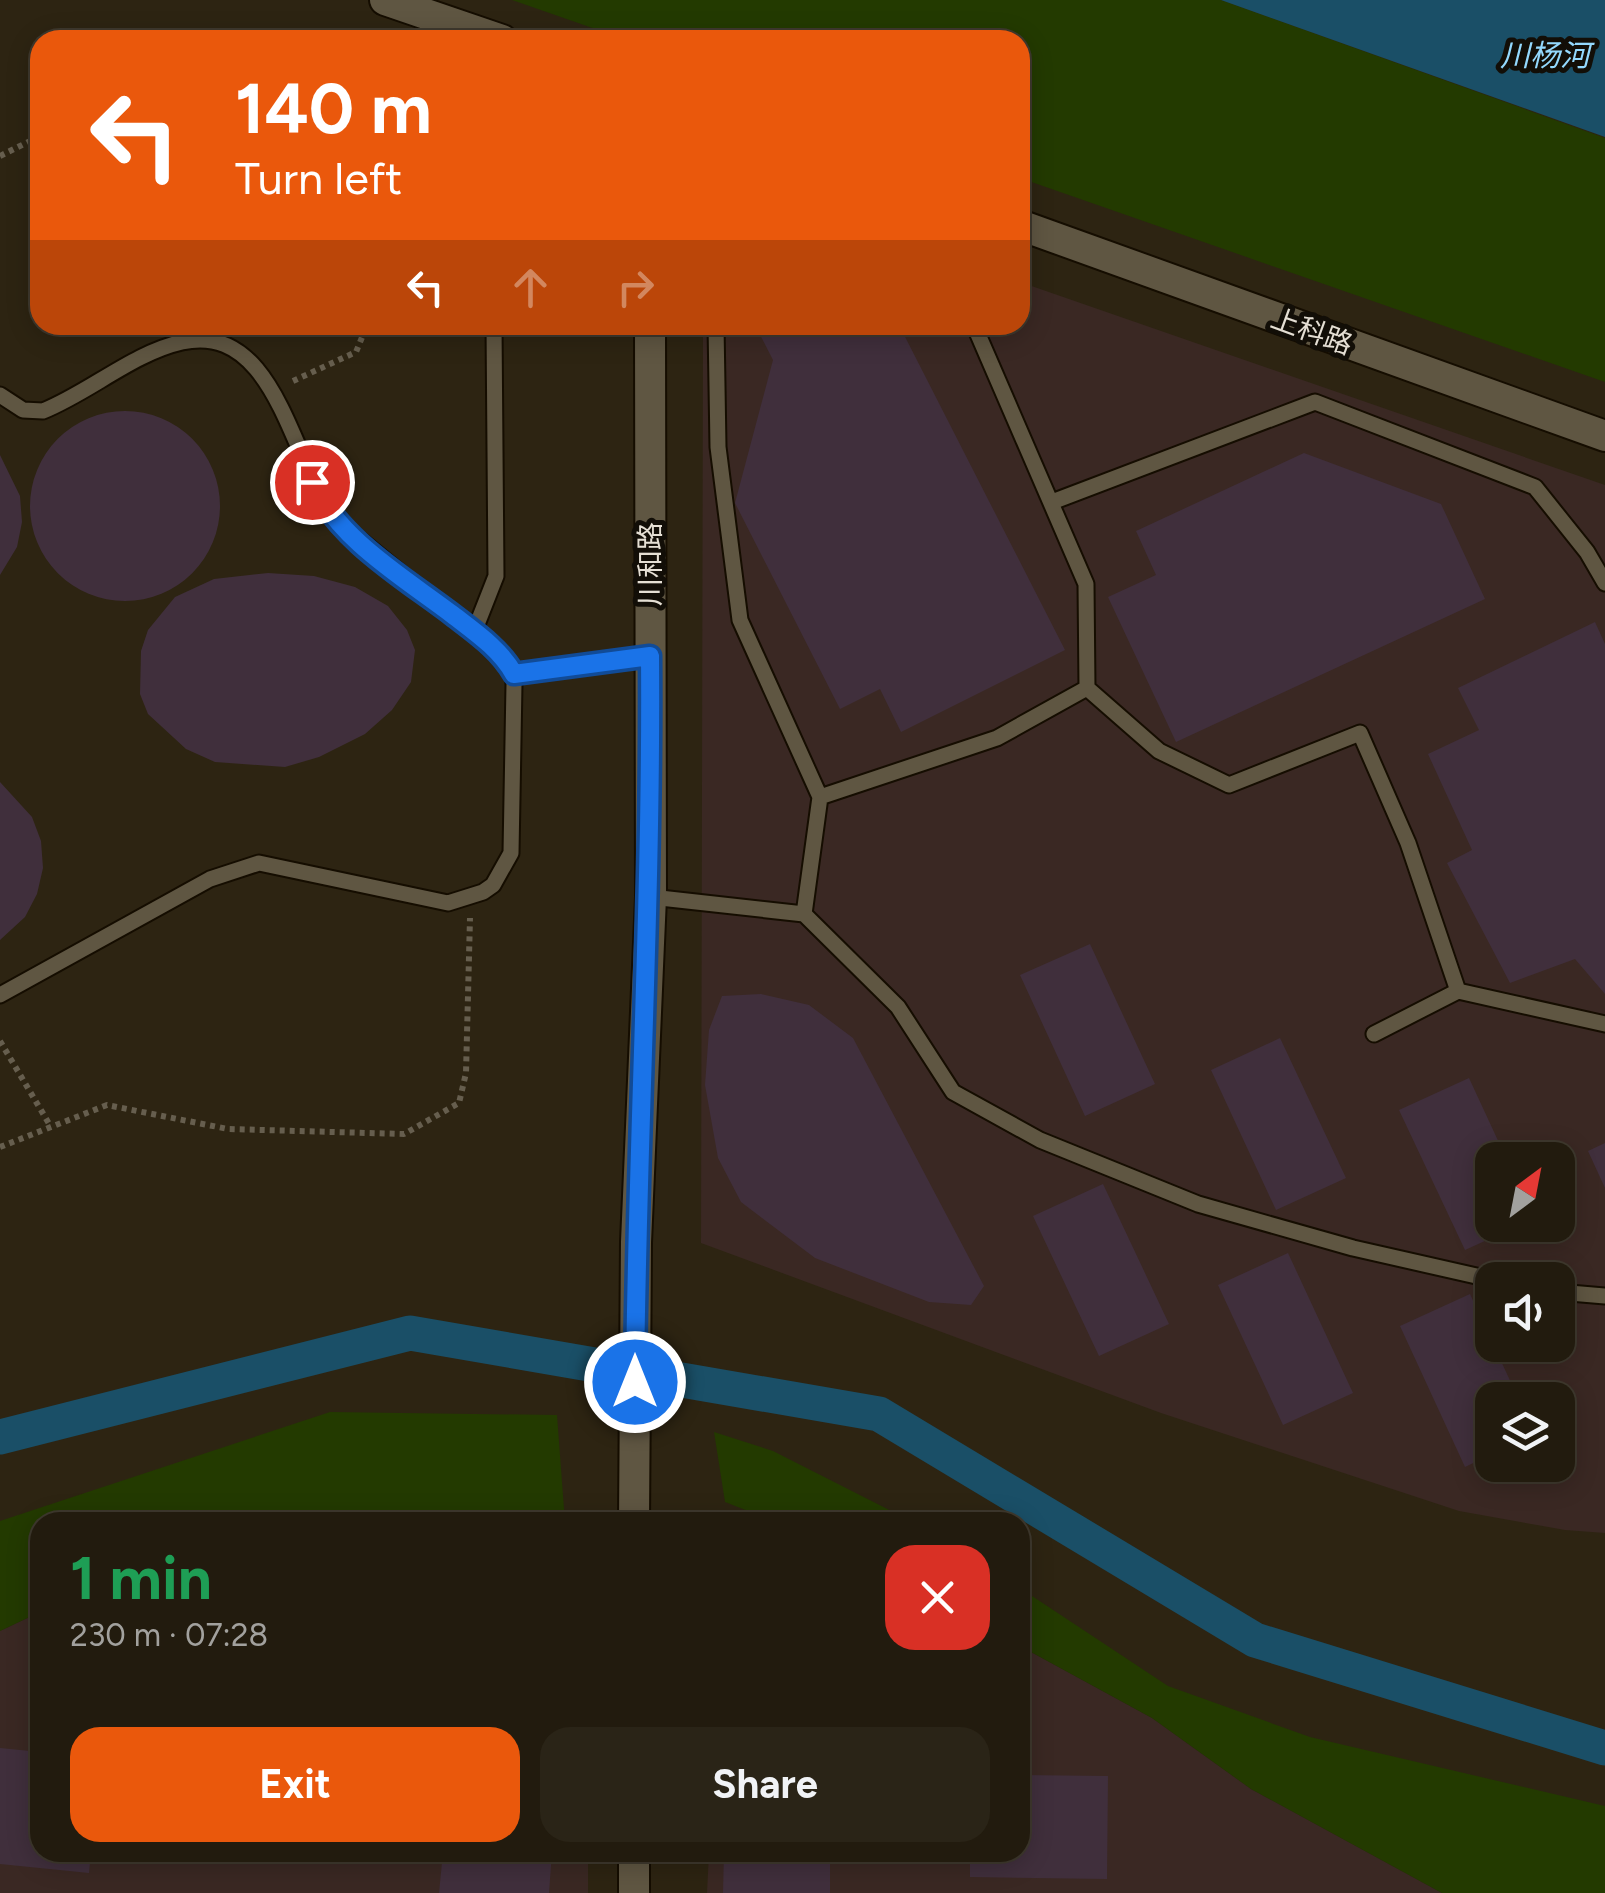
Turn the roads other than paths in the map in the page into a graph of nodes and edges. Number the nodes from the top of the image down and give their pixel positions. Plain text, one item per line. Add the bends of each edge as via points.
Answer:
1 (386, 0) edge
2 (473, 30) edge
3 (1030, 229) edge
4 (494, 335) edge
5 (650, 335) edge
6 (716, 335) edge
7 (978, 335) edge
8 (0, 395) edge
9 (1605, 436) edge
10 (1052, 502) junction
11 (1605, 583) edge
12 (474, 632) junction
13 (650, 656) junction
14 (514, 674) junction
15 (1087, 688) junction
16 (820, 797) junction
17 (651, 897) junction
18 (804, 914) junction
19 (1458, 991) junction
20 (0, 994) edge
21 (1605, 1024) edge
22 (1374, 1034) dead end
23 (1475, 1276) edge
24 (1575, 1293) edge
25 (1605, 1296) edge
26 (634, 1512) edge
27 (634, 1862) edge
28 (634, 1893) edge

1 - 2 street
3 - 9 street, 上科路
4 - 12 lane via 496,576
5 - 13 street, 川和路
6 - 16 lane via 718,448 740,620
7 - 10 lane
8 - 12 lane via 23,410 44,411 184,342 234,350 260,368 321,502 336,520
10 - 11 lane via 1315,402 1534,487
10 - 15 lane via 1086,584
12 - 14 lane
13 - 14 lane
13 - 17 street, 川和路
14 - 20 lane via 511,853 493,885 470,900 448,903 244,865
15 - 16 lane via 997,738
15 - 19 lane via 1159,752 1229,785 1360,733 1408,843
16 - 18 lane
17 - 18 lane
17 - 26 street, 川和路 via 636,1242
18 - 23 lane via 898,1007 953,1092 1023,1130 1198,1204
19 - 21 lane
19 - 22 lane
24 - 25 lane
27 - 28 street

